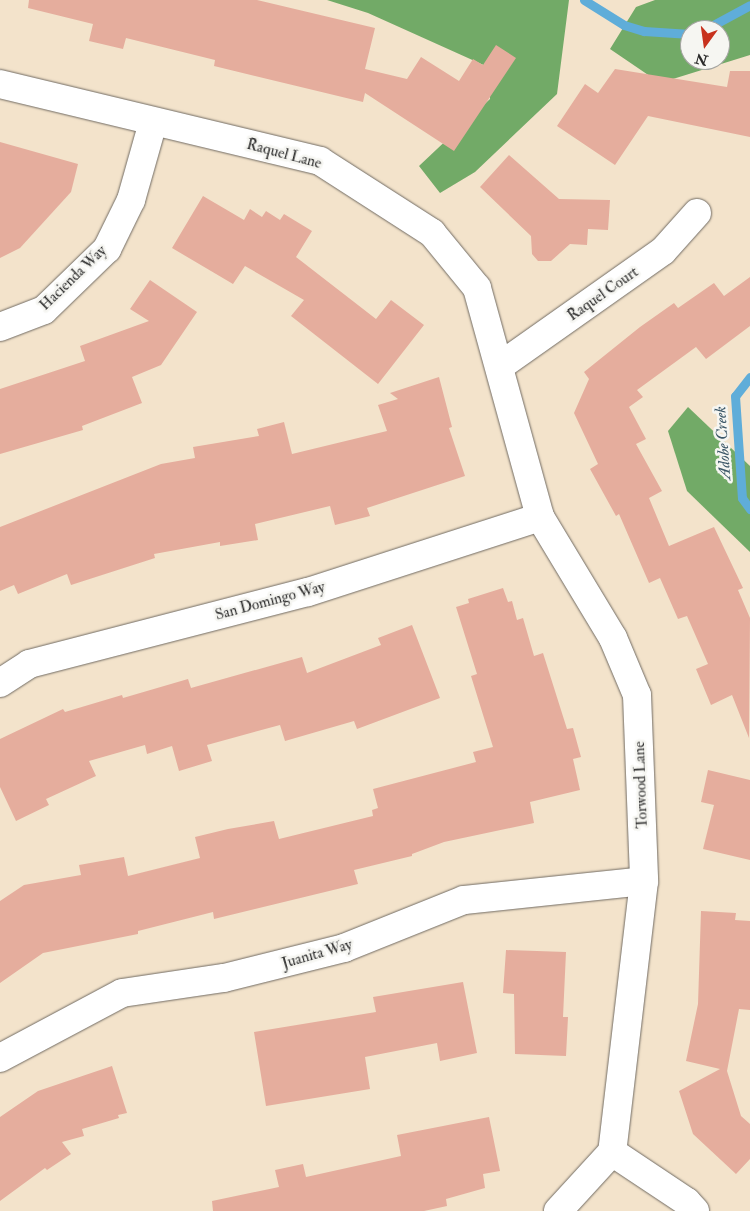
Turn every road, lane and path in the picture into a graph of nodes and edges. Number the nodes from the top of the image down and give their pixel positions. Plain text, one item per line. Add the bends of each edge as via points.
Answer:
1 (0, 84) edge
2 (154, 122) junction
3 (697, 213) dead end
4 (0, 327) edge
5 (500, 366) junction
6 (540, 517) junction
7 (0, 682) edge
8 (644, 881) junction
9 (0, 1058) edge
10 (612, 1152) junction
11 (558, 1211) edge
12 (695, 1211) edge

1 - 2 street, Raquel Lane
2 - 4 street, Hacienda Way via 131,200 107,248 44,310
2 - 5 street, Raquel Lane via 320,161 432,233 477,288
3 - 5 street, Raquel Court via 663,252
5 - 6 street, Torwood Lane
6 - 7 street, San Domingo Way via 308,592 29,664
6 - 8 street, Torwood Lane via 613,638 637,695
8 - 9 street, Juanita Way via 464,900 344,948 224,978 122,992
8 - 10 street, Torwood Lane
10 - 11 street
10 - 12 street via 687,1202

